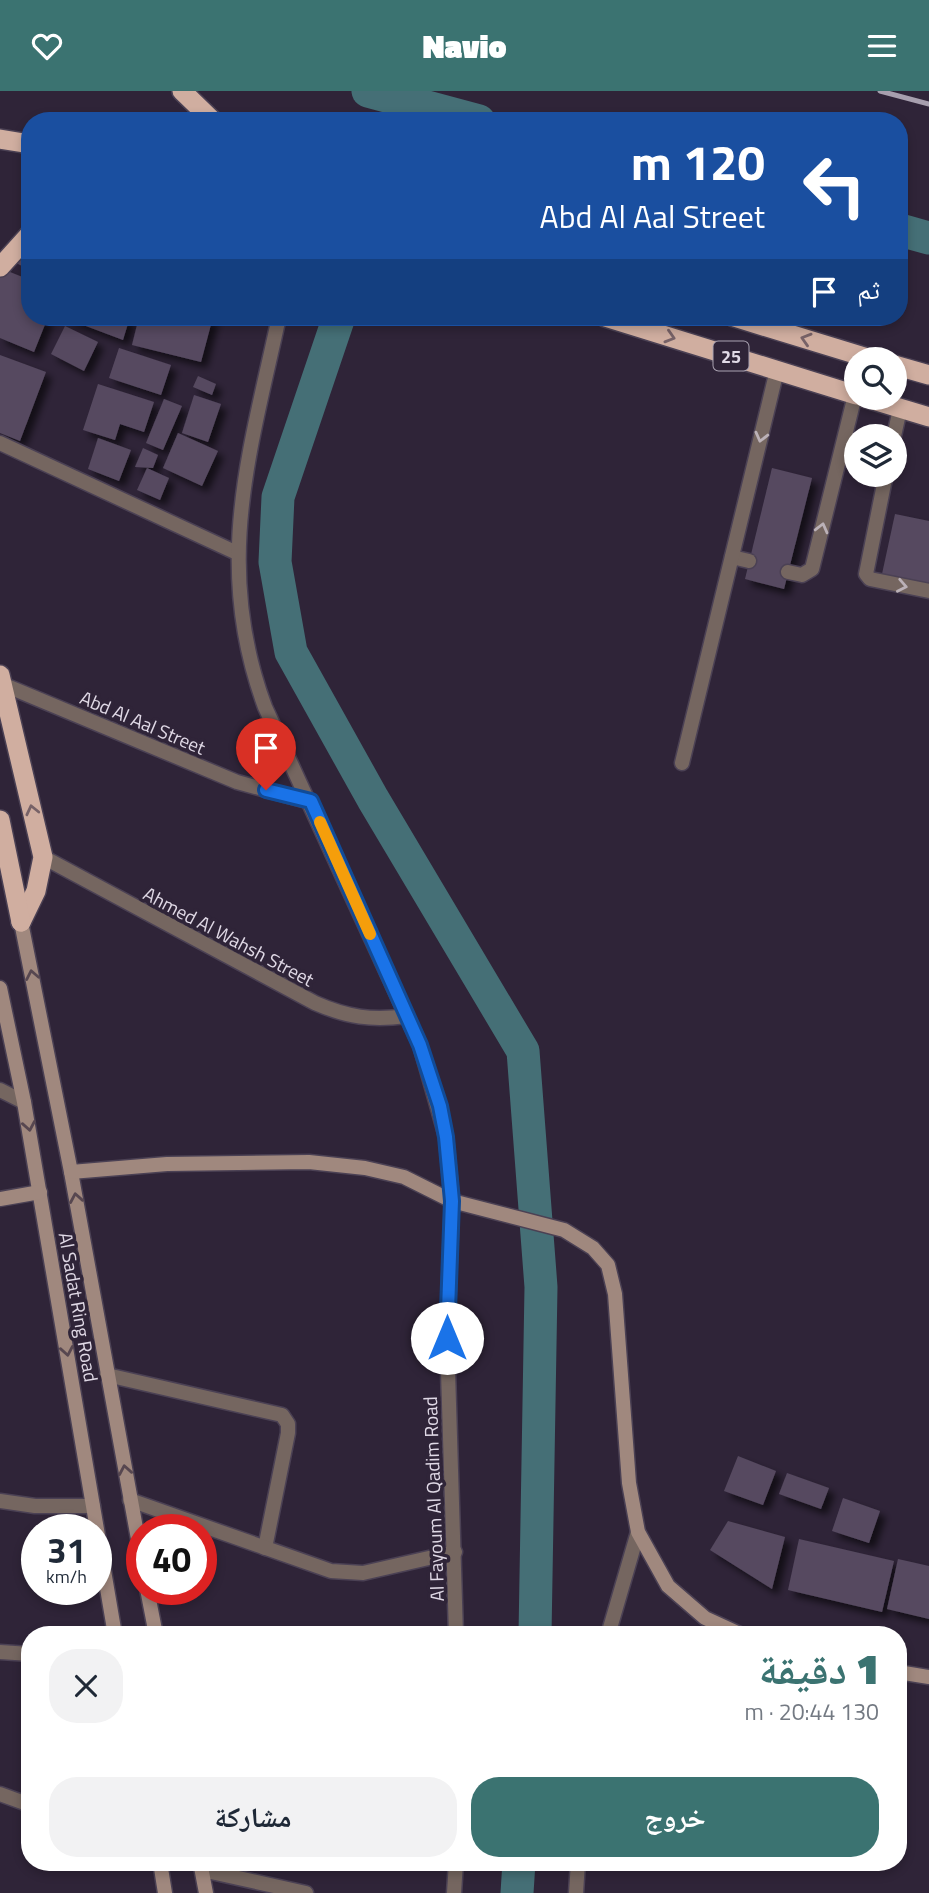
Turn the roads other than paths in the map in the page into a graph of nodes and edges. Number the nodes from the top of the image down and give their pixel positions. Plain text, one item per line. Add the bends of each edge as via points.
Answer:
1 (182, 91) edge
2 (203, 112) edge
3 (0, 139) edge
4 (21, 142) edge
5 (21, 244) edge
6 (0, 267) edge
7 (277, 326) edge
8 (634, 326) edge
9 (764, 326) edge
10 (844, 350) edge
11 (907, 369) edge
12 (777, 370) junction
13 (929, 376) edge
14 (844, 391) edge
15 (851, 410) edge
16 (904, 410) edge
17 (929, 417) edge
18 (0, 443) edge
19 (883, 487) edge
20 (237, 553) junction
21 (732, 557) junction
22 (749, 561) dead end
23 (788, 572) dead end
24 (929, 591) edge
25 (1, 679) edge
26 (682, 763) dead end
27 (311, 801) junction
28 (0, 820) edge
29 (43, 857) junction
30 (21, 922) junction
31 (0, 988) edge
32 (406, 1016) junction
33 (0, 1090) edge
34 (24, 1102) junction
35 (71, 1172) junction
36 (40, 1192) junction
37 (0, 1199) edge
38 (452, 1201) junction
39 (107, 1375) junction
40 (130, 1500) junction
41 (0, 1501) edge
42 (93, 1506) junction
43 (133, 1514) edge
44 (638, 1532) junction
45 (265, 1548) junction
46 (455, 1552) junction
47 (150, 1605) edge
48 (113, 1626) edge
49 (154, 1626) edge
50 (456, 1626) edge
51 (611, 1626) edge
52 (722, 1626) edge
53 (0, 1652) edge
54 (21, 1653) edge
55 (907, 1673) edge
56 (929, 1677) edge
57 (0, 1794) edge
58 (21, 1802) edge
59 (161, 1871) edge
60 (202, 1871) edge
61 (220, 1871) edge
62 (455, 1871) edge
63 (577, 1871) edge
64 (165, 1893) edge
65 (206, 1893) edge
66 (306, 1893) edge
67 (454, 1893) edge
68 (576, 1893) edge

1 - 2 highway
3 - 4 highway
5 - 6 highway
7 - 20 street, Al Fayoum Al Qadim Road via 247,463
8 -> 12 highway, 25
10 -> 9 highway
11 - 13 highway
12 - 14 highway, 25
12 -> 21 street
23 -> 15 street via 802,575 812,569
16 - 17 highway
18 - 20 street
19 -> 24 street via 866,574 870,579
20 - 27 street, Al Fayoum Al Qadim Road via 239,606 252,670
21 - 22 street
21 - 26 street
25 - 27 street, Abd Al Aal Street via 237,782
29 -> 25 highway
27 - 32 street, Al Fayoum Al Qadim Road
28 - 30 highway
29 - 30 highway via 36,891
29 - 32 street, Ahmed Al Wahsh Street via 315,1003 375,1020
35 -> 30 main road, Al Sadat Ring Road
31 - 34 main road, Al Sadat Ring Road
32 - 38 street, Al Fayoum Al Qadim Road via 440,1106
33 - 34 street
34 -> 36 main road, Al Sadat Ring Road
35 - 38 main road via 167,1164 309,1163 404,1177
39 -> 35 main road, Al Sadat Ring Road
36 - 37 main road
36 -> 42 main road, Al Sadat Ring Road
38 - 44 main road via 564,1230 593,1248 608,1265
38 - 46 street, Al Fayoum Al Qadim Road via 447,1338
40 -> 39 main road, Al Sadat Ring Road
39 - 45 street via 282,1415 288,1433
40 - 43 main road, Al Sadat Ring Road
40 - 45 street
41 - 42 street
42 - 48 main road, Al Sadat Ring Road
44 - 51 street
44 - 52 main road via 668,1586 705,1618
45 - 46 street via 331,1571 363,1573
46 - 50 street, Al Fayoum Al Qadim Road
47 - 49 main road
53 - 54 street
55 - 56 main road
57 - 58 street
59 - 64 main road
60 - 65 main road
61 - 66 street
62 - 67 street
63 - 68 street

